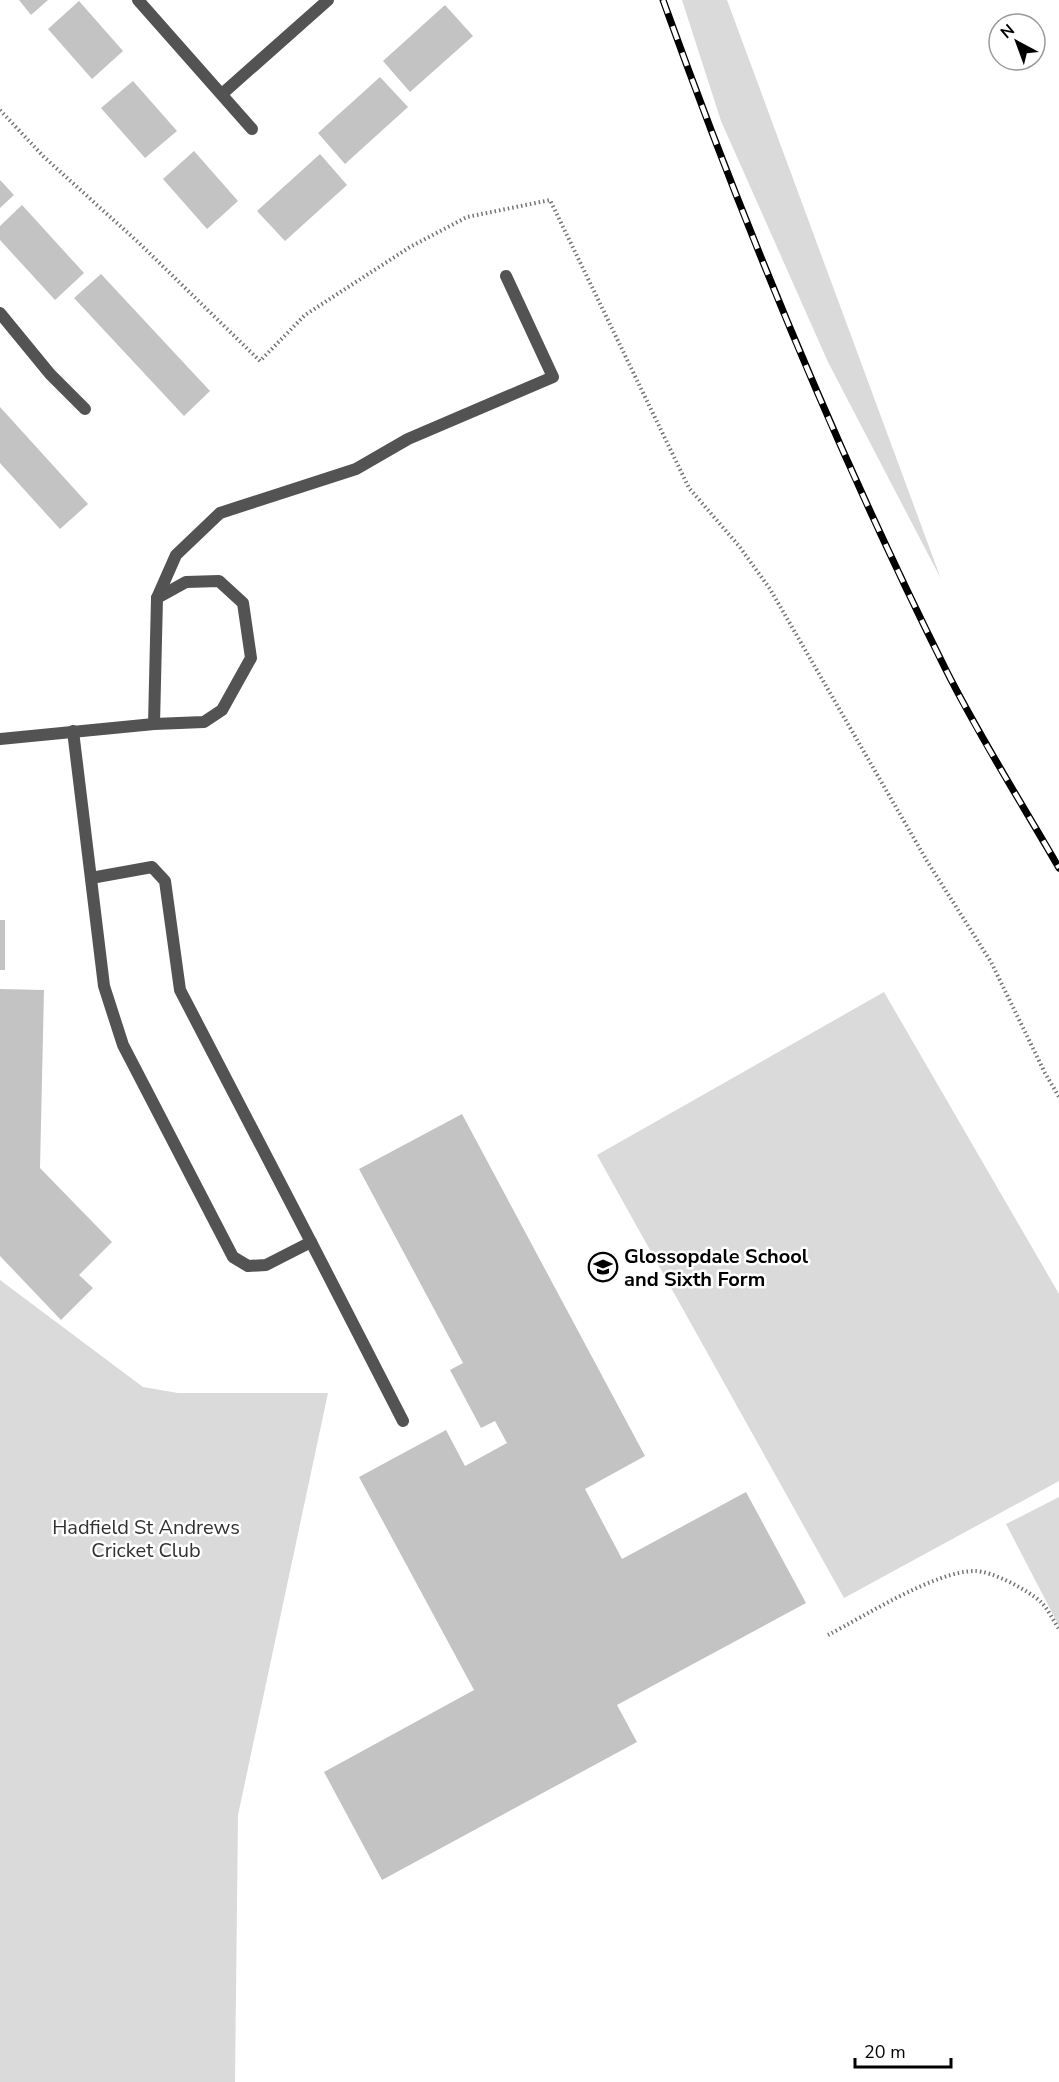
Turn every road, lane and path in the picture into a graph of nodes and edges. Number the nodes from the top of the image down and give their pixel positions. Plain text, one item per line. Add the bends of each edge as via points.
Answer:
1 (138, 0) edge
2 (328, 0) edge
3 (222, 94) junction
4 (0, 110) edge
5 (252, 129) dead end
6 (506, 276) dead end
7 (0, 314) edge
8 (85, 409) dead end
9 (157, 598) junction
10 (154, 724) junction
11 (73, 731) junction
12 (0, 739) edge
13 (91, 878) junction
14 (1059, 1096) edge
15 (311, 1242) junction
16 (403, 1422) dead end
17 (1059, 1629) edge
18 (828, 1635) dead end

1 - 3 street
2 - 3 street
3 - 5 street
4 - 14 path via 44,157 260,361 305,315 410,247 467,217 550,200 689,488 770,589 921,851 991,962
6 - 9 street via 553,376 408,439 356,469 220,513 176,555
7 - 8 street
9 - 10 street
9 - 10 street via 186,582 219,581 243,603 251,658 222,710 204,722
10 - 11 street
11 - 12 street
11 - 13 street
13 - 15 street via 152,867 165,881 180,990
13 - 15 street via 104,986 123,1045 233,1257 248,1266 266,1265
15 - 16 street
17 - 18 path via 1041,1602 1006,1580 976,1571 949,1575

